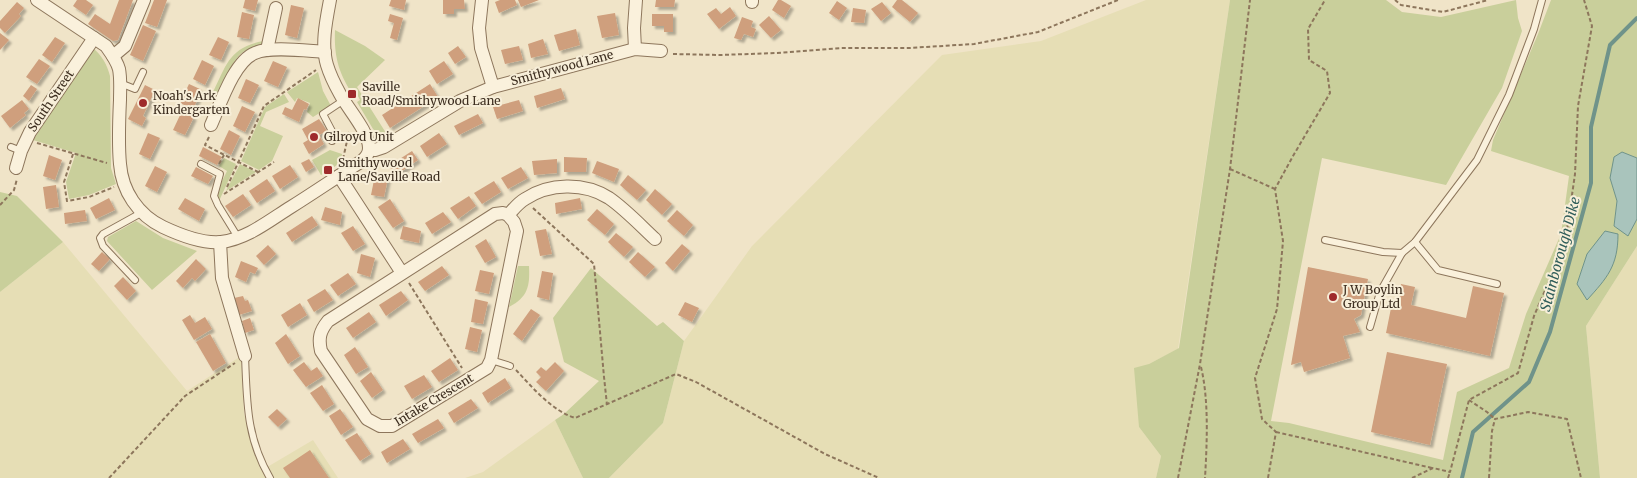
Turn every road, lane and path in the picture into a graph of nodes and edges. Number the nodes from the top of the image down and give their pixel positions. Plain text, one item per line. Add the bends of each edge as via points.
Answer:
1 (144, 0) edge
2 (330, 0) edge
3 (482, 0) edge
4 (636, 0) edge
5 (1118, 0) edge
6 (1250, 0) edge
7 (1324, 0) edge
8 (1395, 0) edge
9 (1488, 0) edge
10 (1542, 0) edge
11 (1584, 0) edge
12 (43, 1) edge
13 (276, 8) dead end
14 (94, 38) junction
15 (635, 49) junction
16 (267, 50) junction
17 (661, 51) joint
18 (325, 52) junction
19 (113, 56) junction
20 (327, 65) junction
21 (143, 72) dead end
22 (120, 82) junction
23 (494, 87) junction
24 (344, 100) junction
25 (353, 114) junction
26 (210, 124) joint
27 (332, 141) dead end
28 (19, 146) junction
29 (369, 149) junction
30 (73, 154) junction
31 (239, 162) junction
32 (274, 162) dead end
33 (202, 164) dead end
34 (120, 167) junction
35 (16, 168) joint
36 (1230, 169) junction
37 (258, 172) junction
38 (339, 176) junction
39 (124, 183) junction
40 (1275, 189) junction
41 (224, 194) junction
42 (523, 200) junction
43 (218, 205) junction
44 (0, 206) edge
45 (142, 213) junction
46 (508, 216) junction
47 (238, 239) junction
48 (655, 239) dead end
49 (1325, 240) dead end
50 (215, 242) junction
51 (1415, 242) junction
52 (1402, 253) junction
53 (402, 273) junction
54 (135, 280) dead end
55 (1497, 284) dead end
56 (1370, 327) dead end
57 (245, 356) junction
58 (491, 360) junction
59 (1200, 364) junction
60 (510, 366) joint
61 (469, 380) junction
62 (1469, 400) junction
63 (607, 405) junction
64 (1495, 419) junction
65 (1276, 432) junction
66 (1433, 468) junction
67 (1450, 472) junction
68 (109, 478) edge
69 (270, 478) edge
70 (879, 478) edge
71 (1178, 478) edge
72 (1205, 478) edge
73 (1268, 478) edge
74 (1412, 478) edge
75 (1448, 478) edge
76 (1489, 478) edge
77 (1581, 478) edge

1 - 19 street via 125,46
2 - 18 street
3 - 23 street via 481,48
4 - 15 street
5 - 17 path via 1038,32 974,44 720,55
6 - 36 path
7 - 40 path via 1308,29 1309,60 1327,71 1330,93
8 - 9 path via 1400,4 1443,12
10 - 51 lane via 1509,95 1478,160
11 - 62 path via 1592,26 1578,106 1575,174 1565,244 1534,316 1518,373
12 - 14 street
13 - 16 street
14 - 19 street
14 - 28 street, South Street
15 - 17 street, Smithywood Lane
15 - 23 street, Smithywood Lane
16 - 18 street
16 - 26 street via 255,52 237,68 214,108
18 - 20 street
19 - 22 street
20 - 24 street
20 - 31 path via 264,106
21 - 22 lane via 135,89
22 - 34 street
23 - 29 street, Smithywood Lane via 460,101 384,147
24 - 25 street
24 - 27 lane via 323,114 333,133
25 - 29 street via 366,135
25 - 38 path
26 - 31 path via 214,128 206,145
28 - 30 path
28 - 35 street, South Street
29 - 38 street via 362,161
30 - 34 path
30 - 39 path via 64,182 67,201
31 - 37 path
31 - 41 path
32 - 37 path
33 - 43 lane via 220,174 214,196
34 - 39 street
35 - 44 path via 19,172 14,190
36 - 40 path
36 - 59 path
37 - 41 path
38 - 47 street
38 - 53 street
39 - 45 street
40 - 65 path via 1283,241 1277,309 1255,378 1262,419
41 - 43 path
42 - 46 street
42 - 48 street via 540,191 558,187 593,189 610,198
42 - 63 path via 594,264
43 - 47 lane
45 - 50 street via 168,229 197,240
45 - 54 lane via 100,238 103,246
46 - 53 street, Intake Crescent via 495,214
46 - 58 street via 517,231
47 - 50 street
49 - 52 lane
50 - 57 street
51 - 52 lane
51 - 55 lane via 1438,270
52 - 56 lane via 1380,292
53 - 61 path
53 - 61 street, Intake Crescent via 328,321 321,329 320,351 367,419 380,426 392,426
57 - 68 path via 185,396
57 - 69 lane via 248,422
58 - 60 lane
58 - 61 street, Intake Crescent via 487,368
59 - 71 path
59 - 72 path via 1205,382
60 - 63 path via 564,414 575,418
62 - 64 path
62 - 67 path
63 - 70 path via 676,374 826,454
64 - 76 path
64 - 77 path via 1528,412 1567,419
65 - 66 path
65 - 73 path
66 - 67 path
66 - 74 path
67 - 75 path

